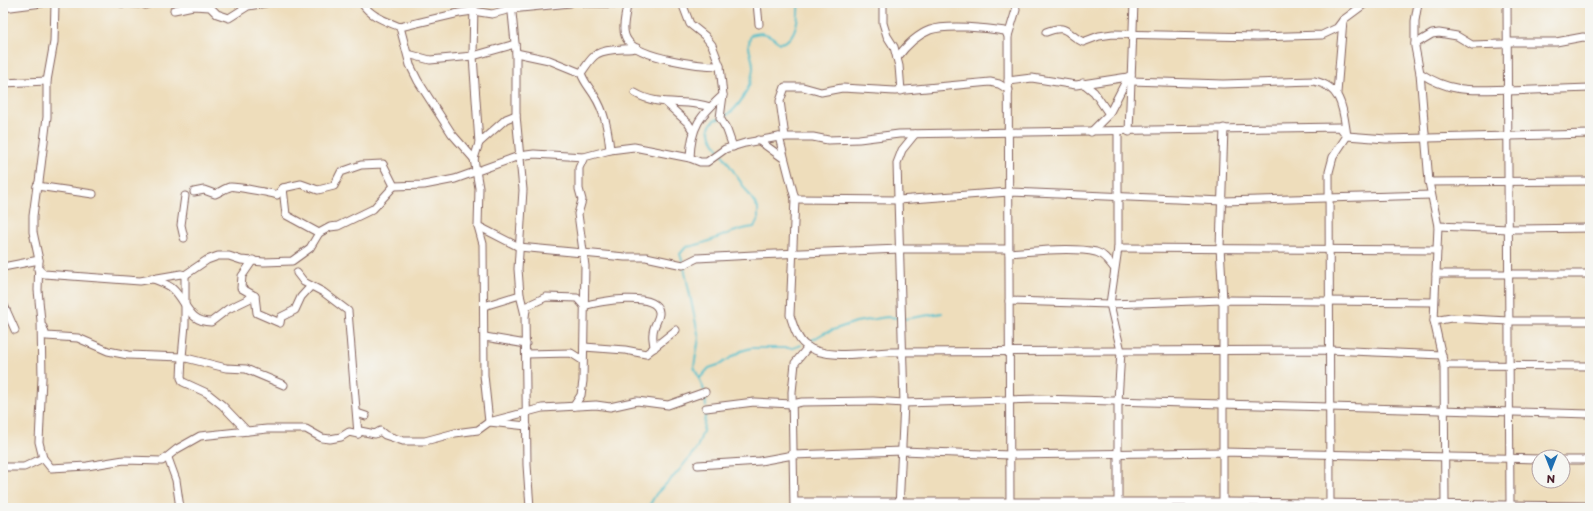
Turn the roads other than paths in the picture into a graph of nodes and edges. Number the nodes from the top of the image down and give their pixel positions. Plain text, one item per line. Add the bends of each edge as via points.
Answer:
1 (42, 3) edge
2 (55, 3) edge
3 (121, 3) edge
4 (362, 3) edge
5 (474, 3) edge
6 (570, 3) edge
7 (585, 3) edge
8 (642, 3) edge
9 (682, 3) edge
10 (757, 3) edge
11 (883, 3) edge
12 (1015, 3) edge
13 (1134, 3) edge
14 (1366, 3) edge
15 (1418, 3) edge
16 (1508, 3) edge
17 (145, 4) edge
18 (263, 4) edge
19 (626, 4) edge
20 (511, 6) edge
21 (1356, 6) edge
22 (3, 8) edge
23 (174, 10) dead end
24 (473, 11) junction
25 (1343, 20) junction
26 (759, 24) dead end
27 (400, 27) junction
28 (1046, 32) dead end
29 (1133, 33) junction
30 (1008, 36) junction
31 (1590, 38) edge
32 (1504, 43) junction
33 (515, 44) junction
34 (1415, 44) junction
35 (637, 48) junction
36 (408, 54) junction
37 (516, 54) junction
38 (473, 56) junction
39 (897, 58) junction
40 (720, 66) junction
41 (581, 73) junction
42 (1420, 73) junction
43 (1130, 78) junction
44 (46, 81) junction
45 (1008, 81) junction
46 (3, 84) edge
47 (1083, 84) junction
48 (1590, 88) edge
49 (1509, 90) junction
50 (901, 91) junction
51 (635, 93) dead end
52 (1337, 93) junction
53 (723, 95) junction
54 (1008, 99) junction
55 (666, 102) junction
56 (710, 107) junction
57 (1110, 114) junction
58 (516, 115) junction
59 (1224, 128) junction
60 (693, 131) junction
61 (1091, 132) junction
62 (1118, 132) junction
63 (1129, 132) junction
64 (1008, 133) junction
65 (915, 134) junction
66 (1590, 134) edge
67 (1347, 136) junction
68 (1508, 136) junction
69 (782, 137) junction
70 (1426, 138) junction
71 (758, 140) junction
72 (479, 143) junction
73 (733, 147) junction
74 (610, 150) junction
75 (519, 156) junction
76 (584, 157) junction
77 (690, 158) junction
78 (783, 158) junction
79 (474, 159) junction
80 (476, 171) junction
81 (1508, 181) junction
82 (1590, 181) edge
83 (1429, 182) junction
84 (37, 186) junction
85 (394, 186) junction
86 (283, 188) junction
87 (194, 192) dead end
88 (1009, 192) junction
89 (93, 194) dead end
90 (185, 196) dead end
91 (1431, 196) junction
92 (1118, 197) junction
93 (795, 199) junction
94 (1331, 199) junction
95 (898, 200) junction
96 (1223, 201) junction
97 (478, 226) junction
98 (1438, 226) junction
99 (1590, 228) edge
100 (1509, 229) junction
101 (319, 233) junction
102 (184, 238) dead end
103 (519, 247) junction
104 (1220, 247) junction
105 (1118, 248) junction
106 (1331, 248) junction
107 (900, 249) junction
108 (1437, 250) junction
109 (1008, 251) junction
110 (585, 253) junction
111 (793, 253) junction
112 (39, 260) junction
113 (252, 260) junction
114 (3, 267) edge
115 (1114, 268) junction
116 (38, 269) junction
117 (297, 273) dead end
118 (1436, 274) junction
119 (1509, 274) junction
120 (1590, 274) edge
121 (184, 275) junction
122 (151, 278) junction
123 (311, 286) junction
124 (520, 295) junction
125 (255, 296) junction
126 (1223, 300) junction
127 (1009, 301) junction
128 (1329, 301) junction
129 (1434, 302) junction
130 (3, 303) edge
131 (185, 304) junction
132 (1110, 304) junction
133 (484, 306) junction
134 (584, 306) junction
135 (525, 315) junction
136 (1434, 321) junction
137 (1509, 321) junction
138 (1590, 321) edge
139 (41, 322) junction
140 (15, 330) dead end
141 (676, 330) dead end
142 (485, 337) junction
143 (526, 344) junction
144 (584, 347) junction
145 (808, 347) junction
146 (654, 348) junction
147 (1222, 350) junction
148 (1329, 350) junction
149 (1121, 351) junction
150 (902, 352) junction
151 (1009, 352) junction
152 (526, 354) junction
153 (1442, 355) junction
154 (182, 358) junction
155 (582, 360) junction
156 (1444, 365) junction
157 (1509, 366) junction
158 (1590, 366) edge
159 (284, 385) dead end
160 (705, 392) dead end
161 (1010, 401) junction
162 (1118, 401) junction
163 (904, 403) junction
164 (1223, 403) junction
165 (792, 404) junction
166 (574, 406) junction
167 (1329, 406) junction
168 (706, 408) dead end
169 (1445, 410) junction
170 (527, 412) junction
171 (357, 413) junction
172 (1509, 413) junction
173 (1590, 414) edge
174 (366, 416) dead end
175 (489, 422) junction
176 (527, 426) junction
177 (247, 431) junction
178 (358, 434) junction
179 (902, 451) junction
180 (1223, 452) junction
181 (1328, 454) junction
182 (793, 455) junction
183 (1118, 455) junction
184 (1010, 456) junction
185 (1445, 457) junction
186 (43, 458) junction
187 (168, 458) junction
188 (1510, 458) junction
189 (1531, 459) edge
190 (1571, 460) edge
191 (1590, 460) edge
192 (698, 465) dead end
193 (3, 467) edge
194 (794, 505) edge
195 (899, 505) edge
196 (1010, 505) edge
197 (1118, 505) edge
198 (1223, 505) edge
199 (1329, 506) edge
200 (1440, 506) edge
201 (1590, 506) edge
202 (1509, 507) edge
203 (180, 508) edge
204 (530, 508) edge

1 - 22 street
2 - 44 street via 54,42
3 - 17 street
4 - 27 street via 367,11
5 - 24 street
6 - 20 street
7 - 19 street
8 - 19 street
9 - 40 street via 690,24 712,45
10 - 26 street
11 - 39 street via 883,23
12 - 30 street via 1016,10
13 - 29 street
14 - 21 street
15 - 34 street
16 - 32 street
18 - 23 street via 248,6 229,18 217,14 210,7 193,6
19 - 35 street via 624,24 627,41
20 - 24 street via 492,14
20 - 33 street
21 - 25 street
24 - 27 street
24 - 38 street
25 - 29 street via 1337,28 1322,35 1257,37
25 - 52 street
27 - 36 street
28 - 29 street via 1061,28 1068,30 1083,42 1099,36
29 - 43 street
30 - 39 street via 1005,31 989,28 930,30 914,40
30 - 45 street
31 - 32 street via 1556,42
32 - 34 street via 1472,45 1457,36 1439,33 1432,34
32 - 49 street
33 - 37 street
33 - 38 street
34 - 42 street
35 - 40 street via 681,62
35 - 41 street via 596,54
36 - 38 street via 430,60
36 - 79 street via 418,81 452,134
37 - 41 street via 549,60
37 - 58 street
38 - 72 street
39 - 50 street
40 - 53 street
41 - 74 street via 584,83 594,94 607,124
42 - 49 street via 1439,84 1458,90
42 - 70 street
43 - 47 street
43 - 52 street via 1223,84 1314,81 1324,83
43 - 57 street
43 - 63 street
44 - 46 street
44 - 84 street via 46,117
45 - 47 street via 1032,78 1064,84
45 - 54 street
47 - 57 street via 1094,92
48 - 49 street
49 - 68 street
50 - 54 street via 990,82 1009,90
50 - 69 street via 842,88 821,92 785,87 780,100
51 - 55 street
52 - 67 street via 1344,114
53 - 56 street
53 - 73 street via 720,118
54 - 64 street
55 - 56 street via 703,104
55 - 60 street
56 - 60 street
57 - 61 street
58 - 72 street via 506,120
58 - 75 street
59 - 63 street
59 - 67 street via 1340,127
59 - 96 street
60 - 77 street
61 - 62 street
61 - 64 street
62 - 63 street
62 - 92 street
64 - 65 street
64 - 88 street
65 - 69 street via 828,140
65 - 95 street via 902,150 897,163
66 - 68 street
67 - 70 street via 1386,139
67 - 94 street via 1333,157 1329,172
68 - 70 street
68 - 81 street
69 - 71 street
69 - 78 street
70 - 83 street
71 - 73 street
71 - 78 street
72 - 79 street
73 - 77 street via 725,149 707,162
74 - 76 street
74 - 77 street via 634,147
75 - 76 street via 548,154
75 - 80 street
75 - 103 street via 523,190
76 - 110 street via 579,168 582,200 578,214
78 - 93 street
79 - 80 street
80 - 85 street via 455,179 424,185
80 - 97 street via 479,188
81 - 82 street
81 - 83 street
81 - 100 street
83 - 91 street
84 - 89 street
84 - 112 street via 33,232
85 - 86 street via 383,164 361,165 341,172 334,186 325,189 318,190 301,184
85 - 101 street via 373,209
86 - 87 street via 277,195 267,191 252,191 230,186 215,194 204,190
86 - 101 street via 286,215
88 - 92 street
88 - 95 street
88 - 109 street
90 - 102 street via 181,225
91 - 94 street
91 - 98 street
92 - 96 street
92 - 105 street
93 - 95 street
93 - 111 street
94 - 96 street
94 - 106 street
95 - 107 street
96 - 104 street
97 - 103 street
97 - 133 street via 483,244
98 - 100 street
98 - 108 street
99 - 100 street
100 - 119 street
101 - 113 street via 310,248 292,261
103 - 110 street
103 - 124 street
104 - 105 street
104 - 106 street
104 - 126 street
105 - 115 street
106 - 108 street
106 - 128 street
107 - 109 street
107 - 111 street
107 - 150 street
108 - 118 street
109 - 115 street via 1096,252
109 - 127 street
110 - 111 street via 625,258 646,257 683,265 697,258
110 - 134 street
111 - 145 street via 790,315 793,327
112 - 114 street
112 - 116 street
113 - 121 street via 218,256
113 - 125 street via 242,276 241,288
115 - 132 street
116 - 122 street via 44,274 104,279 140,281
116 - 139 street
117 - 123 street
118 - 119 street
118 - 129 street
119 - 120 street
119 - 137 street
121 - 122 street
121 - 131 street
122 - 131 street via 172,288
123 - 125 street via 301,297 295,310 283,316 280,323 257,313
123 - 171 street via 348,311
124 - 133 street
124 - 135 street
125 - 131 street via 211,322 199,320 189,313
126 - 128 street
126 - 132 street
126 - 147 street
127 - 132 street
127 - 151 street
128 - 129 street
128 - 148 street
129 - 136 street
130 - 140 street
131 - 154 street
132 - 149 street
133 - 142 street
134 - 135 street via 577,298 546,297 527,306
134 - 144 street
134 - 146 street via 630,299 652,302 660,314 653,332
135 - 143 street
136 - 137 street via 1451,318
136 - 153 street
137 - 138 street
137 - 157 street
139 - 154 street via 46,336 78,338 108,351 128,355
139 - 186 street via 39,442
141 - 146 street
142 - 143 street
142 - 175 street via 484,375
143 - 152 street
144 - 146 street via 643,354
144 - 155 street
145 - 150 street via 814,351 842,354
145 - 165 street via 796,363
147 - 148 street
147 - 149 street
147 - 164 street
148 - 153 street
148 - 167 street
149 - 151 street
149 - 162 street
150 - 151 street
150 - 163 street
151 - 161 street
152 - 155 street via 571,353
152 - 170 street
153 - 156 street
154 - 159 street via 246,370
154 - 177 street via 183,382 207,393
155 - 166 street via 583,390
156 - 157 street
156 - 169 street
157 - 158 street
157 - 172 street
160 - 166 street via 668,405 637,401 610,407
161 - 162 street
161 - 163 street
161 - 184 street
162 - 164 street
162 - 183 street
163 - 165 street
163 - 179 street
164 - 167 street
164 - 180 street
165 - 168 street via 754,402
165 - 182 street
166 - 170 street via 542,408
167 - 169 street
167 - 181 street
169 - 172 street
169 - 185 street
170 - 175 street
170 - 176 street
171 - 174 street
171 - 178 street
172 - 173 street
172 - 188 street
175 - 176 street
175 - 178 street via 478,430 425,441 403,441 385,436 380,431 374,434 360,431
176 - 204 street
177 - 178 street via 267,428 306,429 330,440 349,432
177 - 187 street via 200,436 177,449
179 - 182 street
179 - 184 street
179 - 195 street
180 - 181 street
180 - 183 street
180 - 198 street
181 - 185 street
181 - 199 street
182 - 192 street via 760,461
182 - 194 street
183 - 184 street
183 - 197 street
184 - 196 street
185 - 188 street
185 - 200 street
186 - 187 street via 51,468 124,460 162,461
186 - 193 street via 24,467
187 - 203 street via 176,480
188 - 189 street
188 - 202 street
190 - 191 street
194 - 195 street
195 - 196 street
196 - 197 street
197 - 198 street
198 - 199 street
199 - 200 street
200 - 202 street
201 - 202 street

